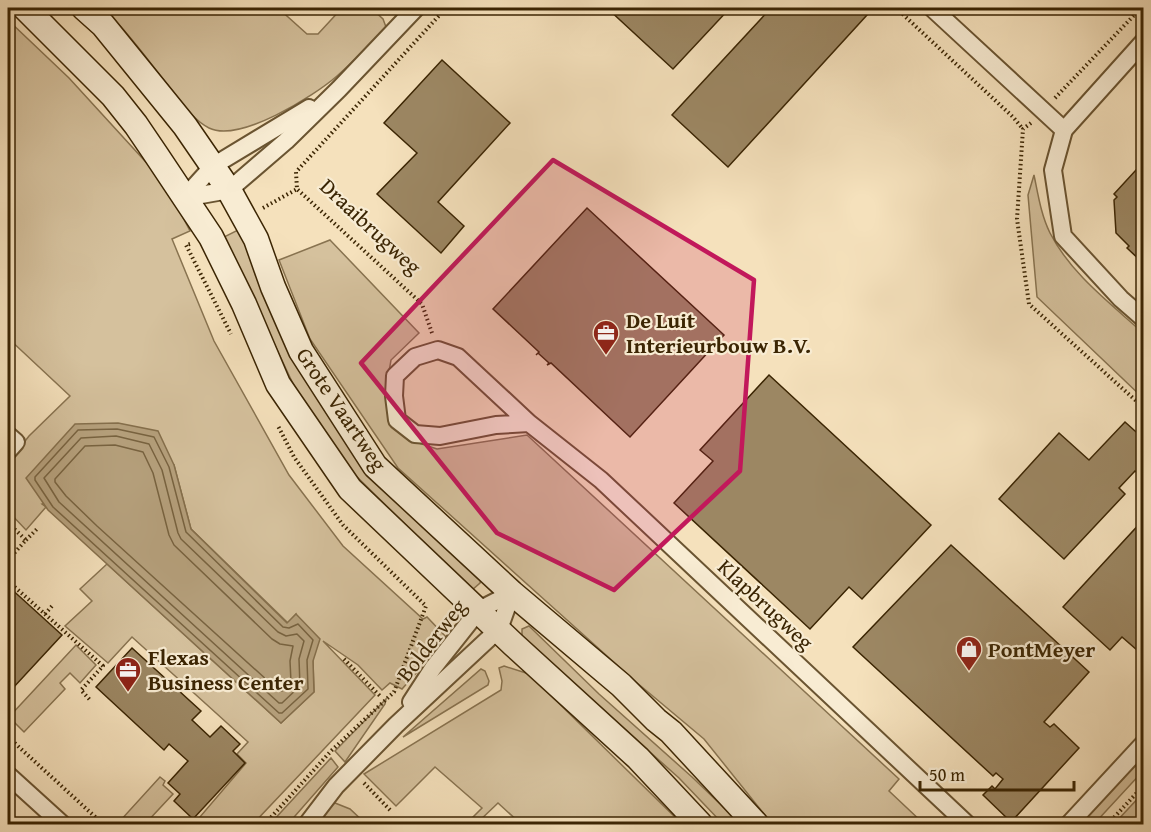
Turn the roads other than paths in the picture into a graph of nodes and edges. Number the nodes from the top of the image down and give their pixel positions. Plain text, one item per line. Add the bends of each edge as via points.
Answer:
1 (25, 8) edge
2 (84, 8) edge
3 (416, 8) edge
4 (932, 8) edge
5 (1143, 41) edge
6 (339, 89) junction
7 (1064, 130) junction
8 (213, 166) junction
9 (229, 190) junction
10 (184, 198) junction
11 (1143, 319) edge
12 (529, 423) junction
13 (8, 435) edge
14 (8, 451) edge
15 (513, 593) junction
16 (479, 610) junction
17 (499, 629) junction
18 (396, 724) junction
19 (1143, 743) edge
20 (8, 775) edge
21 (62, 825) edge
22 (307, 825) edge
23 (700, 825) edge
24 (756, 825) edge
25 (967, 825) edge
26 (1069, 825) edge

1 - 10 main road, Grote Vaartweg via 113,96
2 - 8 main road, Grote Vaartweg via 103,25
3 - 6 street
4 - 7 street
5 - 7 street
6 - 8 street
6 - 9 street
7 - 11 street via 1053,170 1063,236
8 - 9 main road, Grote Vaartweg
8 - 10 street
9 - 10 street
9 - 15 main road, Grote Vaartweg via 256,239 301,351 375,466
10 - 16 main road, Grote Vaartweg via 211,237 278,384 350,489
12 - 12 street, Klapbrugweg via 440,436 415,434 397,420 395,376 415,357 438,350 458,357
12 - 25 street, Klapbrugweg via 601,480
13 - 14 street via 16,442
15 - 16 street, Bolderweg
15 - 17 street, Bolderweg
15 - 24 main road, Grote Vaartweg via 671,732
16 - 17 main road, Grote Vaartweg
16 - 18 street, Bolderweg via 433,668
17 - 18 street, Bolderweg
17 - 23 main road, Grote Vaartweg via 638,758
18 - 22 street, Bolderweg via 336,786
19 - 26 street
20 - 21 street

